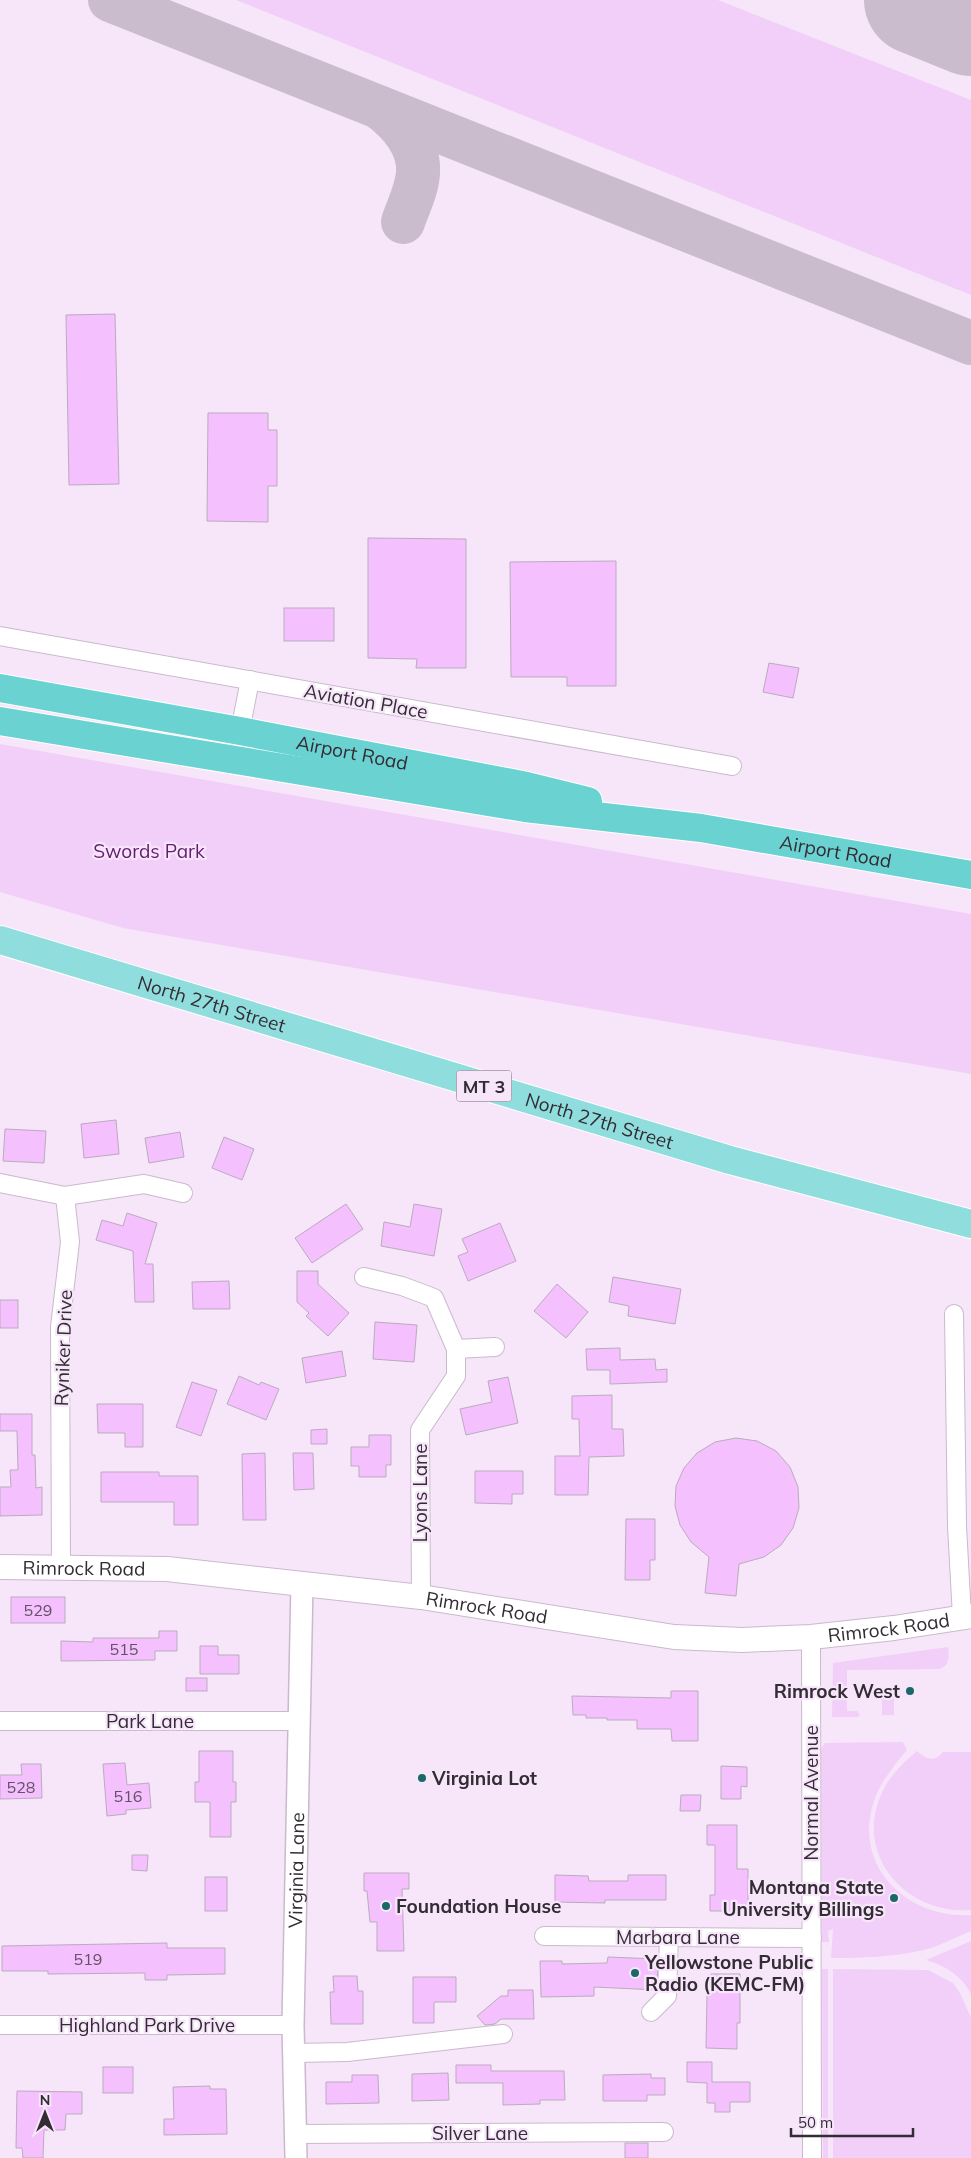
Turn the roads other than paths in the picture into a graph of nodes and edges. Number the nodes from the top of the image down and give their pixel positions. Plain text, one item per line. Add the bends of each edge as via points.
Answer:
1 (0, 636) edge
2 (250, 680) junction
3 (0, 688) edge
4 (0, 721) edge
5 (240, 731) junction
6 (234, 761) junction
7 (732, 766) dead end
8 (701, 828) junction
9 (971, 875) edge
10 (0, 940) edge
11 (0, 1183) edge
12 (183, 1193) dead end
13 (65, 1196) junction
14 (971, 1224) edge
15 (364, 1277) dead end
16 (954, 1314) dead end
17 (495, 1347) dead end
18 (456, 1349) junction
19 (963, 1430) edge
20 (0, 1566) edge
21 (61, 1566) junction
22 (302, 1584) junction
23 (421, 1597) junction
24 (966, 1616) edge
25 (810, 1637) junction
26 (0, 1722) edge
27 (299, 1722) junction
28 (544, 1936) dead end
29 (668, 1937) junction
30 (812, 1938) junction
31 (651, 2012) dead end
32 (0, 2025) edge
33 (293, 2025) junction
34 (503, 2034) dead end
35 (294, 2053) junction
36 (664, 2132) dead end
37 (297, 2134) junction
38 (296, 2158) edge
39 (812, 2158) edge

1 - 2 street, Aviation Place
2 - 5 street
2 - 7 street, Aviation Place
3 - 5 highway, Airport Road
4 - 6 highway, Airport Road
5 - 6 street
5 - 8 highway, Airport Road via 527,786
6 - 8 highway, Airport Road via 525,808
8 - 9 highway, Airport Road
10 - 14 main road, North 27th Street / MT 3 via 730,1160
11 - 13 street
12 - 13 street via 144,1184
13 - 21 street, Ryniker Drive via 70,1242 60,1326
15 - 18 street, Lyons Lane via 434,1298
16 - 19 street
17 - 18 street
18 - 23 street, Lyons Lane via 456,1376 420,1430
19 - 24 street via 958,1566
20 - 21 main road, Rimrock Road
21 - 22 main road, Rimrock Road via 167,1569
22 - 23 main road, Rimrock Road
22 - 27 street, Virginia Lane
23 - 25 main road, Rimrock Road via 674,1637 742,1640
24 - 25 main road, Rimrock Road
25 - 30 street, Normal Avenue
26 - 27 street, Park Lane
27 - 33 street, Virginia Lane
28 - 29 street, Marbara Lane
29 - 30 street, Marbara Lane
29 - 31 street via 667,1996
30 - 39 street, Normal Avenue
32 - 33 street, Highland Park Drive
33 - 35 street, Virginia Lane
34 - 35 street via 348,2052
35 - 37 street, Virginia Lane
36 - 37 street, Silver Lane
37 - 38 street, Virginia Lane

